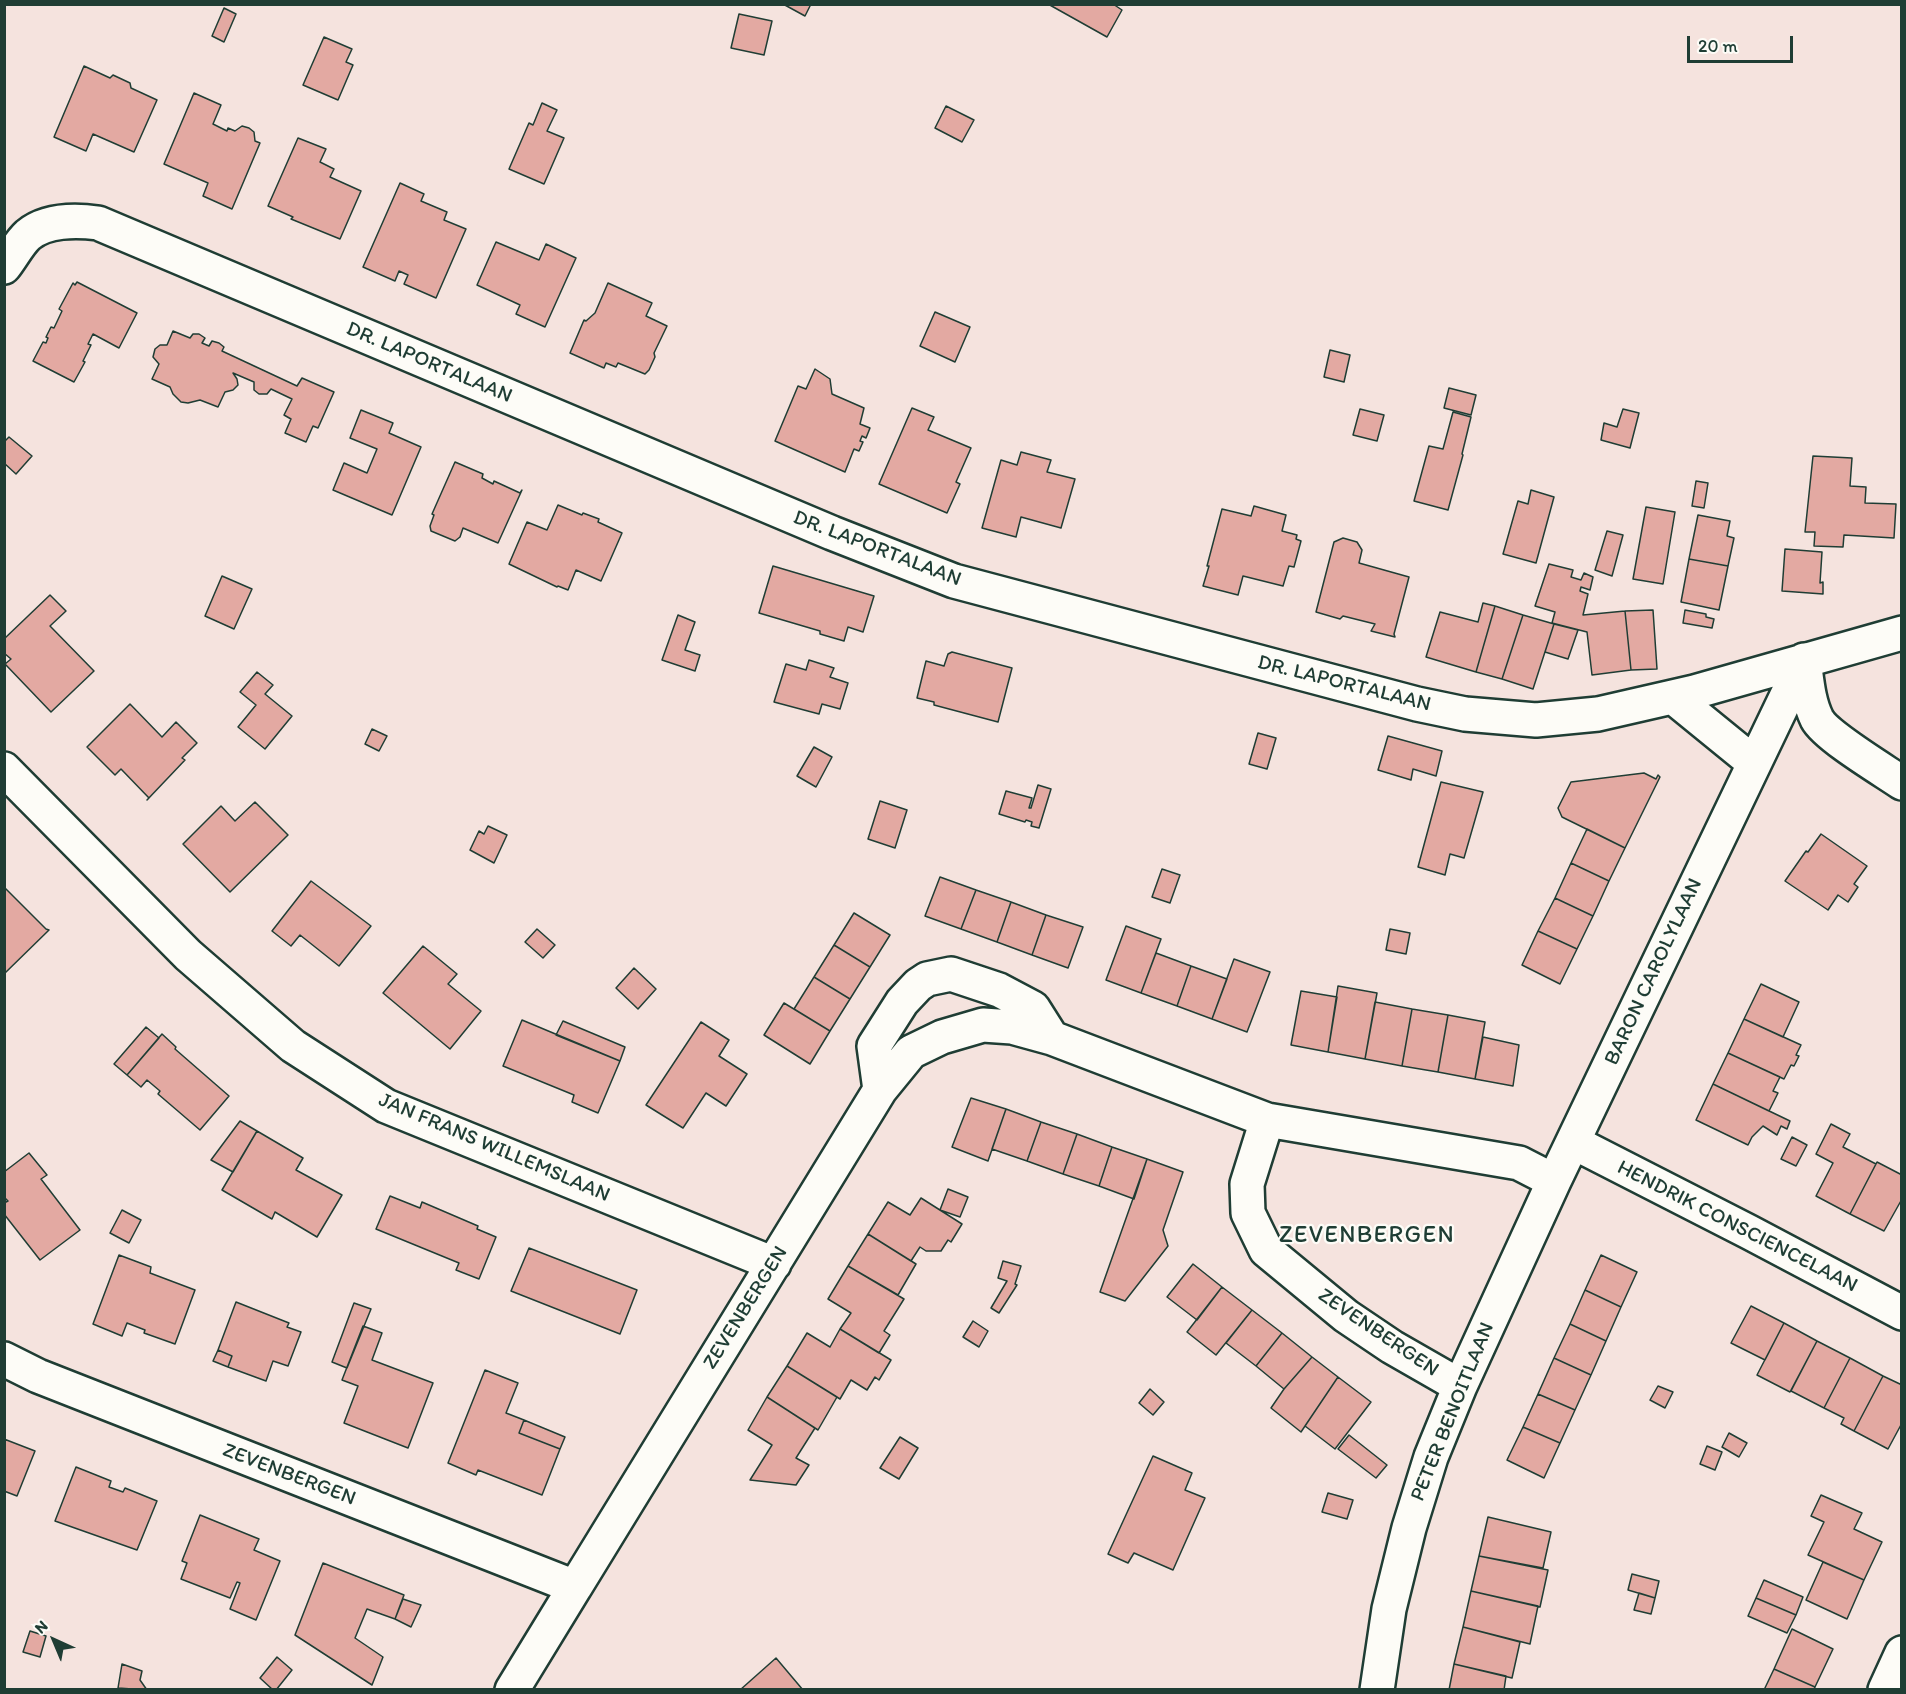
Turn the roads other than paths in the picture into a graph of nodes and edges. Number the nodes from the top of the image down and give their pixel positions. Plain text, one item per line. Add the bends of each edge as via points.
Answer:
1 (4, 267) edge
2 (1902, 633) edge
3 (1804, 660) junction
4 (1673, 697) junction
5 (1754, 763) junction
6 (4, 769) edge
7 (1902, 783) edge
8 (1052, 1038) junction
9 (879, 1090) junction
10 (1267, 1120) junction
11 (1573, 1143) junction
12 (1554, 1181) junction
13 (774, 1264) junction
14 (1902, 1313) edge
15 (4, 1359) edge
16 (1460, 1386) junction
17 (575, 1587) junction
18 (1902, 1653) edge
19 (512, 1689) edge
20 (1377, 1689) edge
21 (1885, 1689) edge

1 - 4 street, DR. LAPORTALAAN via 28,235 53,224 76,220 98,223 954,581 1417,704 1465,714 1536,720 1598,714
2 - 3 street
3 - 4 street, DR. LAPORTALAAN
3 - 5 street, BARON CAROLYLAAN
3 - 7 street via 1811,704 1818,721 1844,744
4 - 5 street
5 - 11 street, BARON CAROLYLAAN
6 - 13 street, JAN FRANS WILLEMSLAAN via 188,955 302,1052 386,1106
8 - 9 street, ZEVENBERGEN via 1012,1027 983,1025 942,1037 911,1053
8 - 9 street via 1033,1008 999,990 951,974 927,979 902,1002 874,1046
8 - 10 street, ZEVENBERGEN
9 - 13 street, ZEVENBERGEN
10 - 12 street, ZEVENBERGEN via 1519,1163
10 - 16 street, ZEVENBERGEN via 1247,1184 1248,1213 1266,1250 1346,1316
11 - 12 street, BARON CAROLYLAAN
11 - 14 street, HENDRIK CONSCIENCELAAN
12 - 16 street, PETER BENOITLAAN
13 - 17 street, ZEVENBERGEN
15 - 17 street, ZEVENBERGEN via 38,1376
16 - 20 street, PETER BENOITLAAN via 1431,1457 1409,1528 1389,1609
17 - 19 street, ZEVENBERGEN
18 - 21 street

